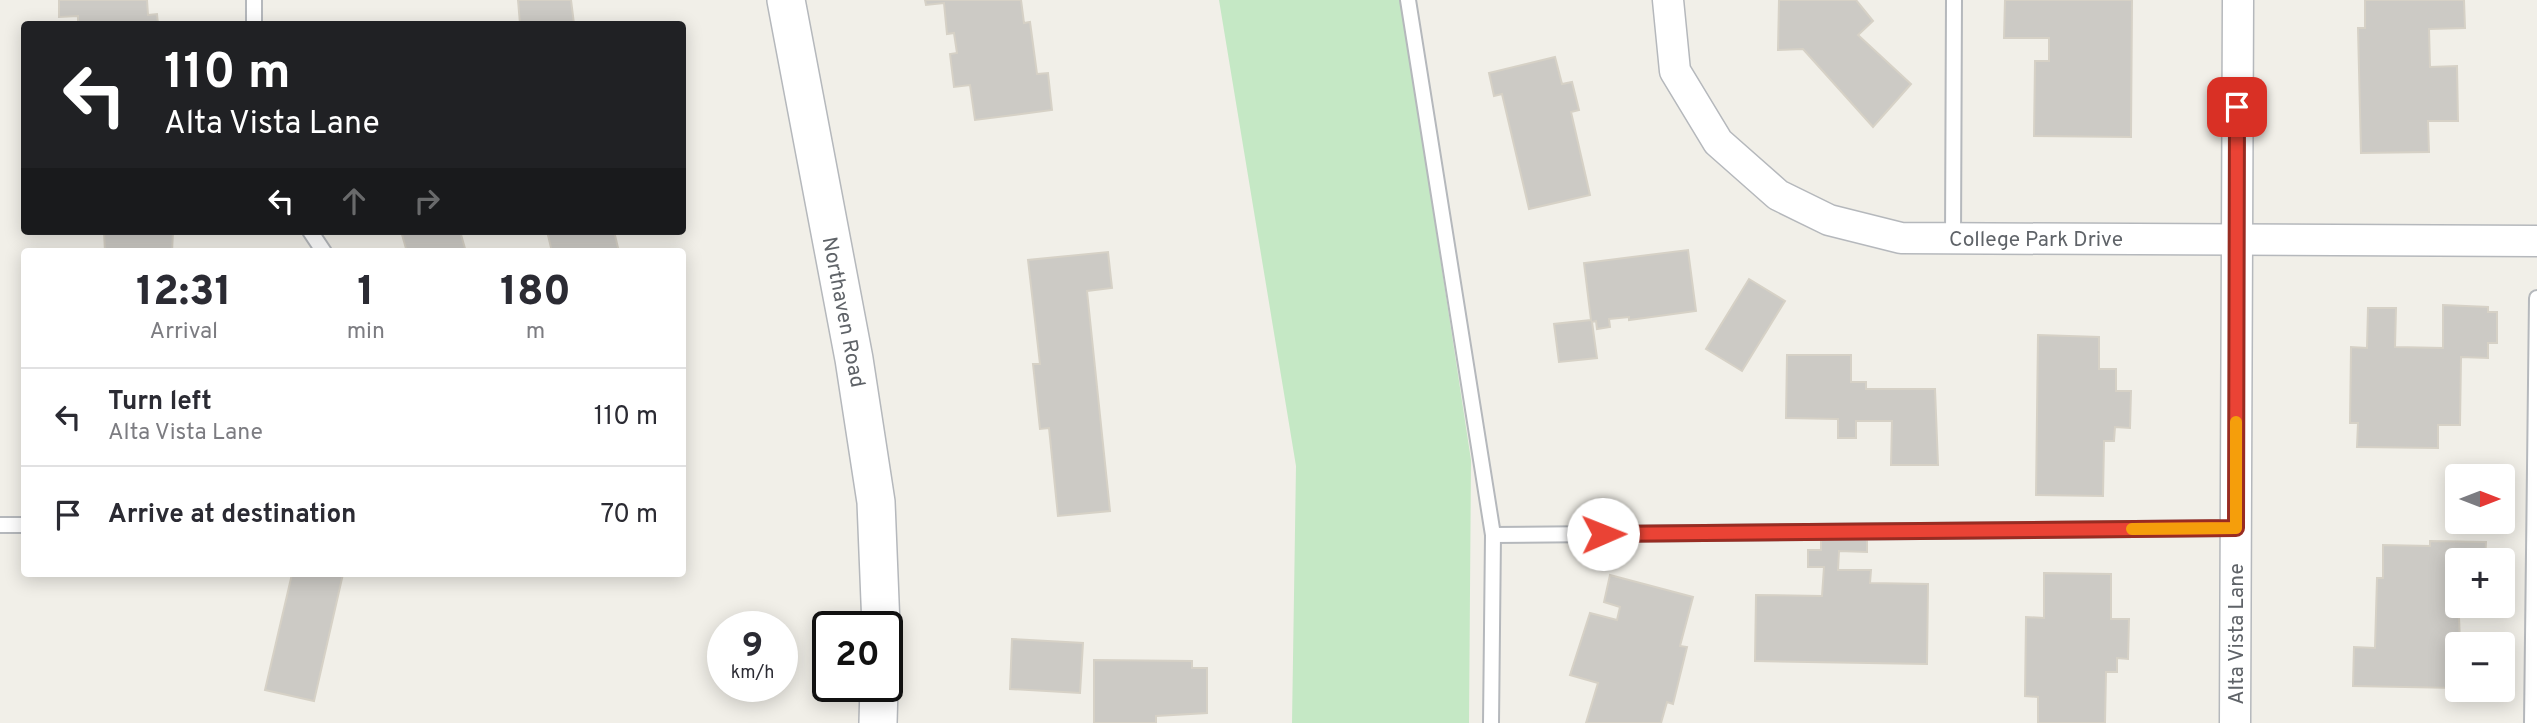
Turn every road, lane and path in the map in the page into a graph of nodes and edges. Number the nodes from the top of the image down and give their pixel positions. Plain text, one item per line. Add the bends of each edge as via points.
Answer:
1 (254, 0) edge
2 (786, 0) edge
3 (1408, 0) edge
4 (1668, 0) edge
5 (1954, 0) edge
6 (2238, 0) edge
7 (254, 21) edge
8 (1953, 239) junction
9 (2237, 240) junction
10 (2537, 241) edge
11 (2537, 298) edge
12 (0, 525) edge
13 (21, 525) edge
14 (2236, 528) junction
15 (1493, 535) junction
16 (880, 611) edge
17 (878, 702) edge
18 (877, 723) edge
19 (1491, 723) edge
20 (2235, 723) edge
21 (2532, 723) edge

1 - 7 lane
2 - 16 street, Northaven Road via 854,359 874,489
3 - 15 lane
4 - 8 street, College Park Drive via 1675,71 1718,142 1778,195 1829,220 1901,238
5 - 8 lane
6 - 9 street, Alta Vista Lane
8 - 9 street, College Park Drive
9 - 10 street, College Park Drive
9 - 14 street, Alta Vista Lane
11 - 21 lane
12 - 13 lane
14 - 15 lane
14 - 20 street, Alta Vista Lane
15 - 19 lane
17 - 18 street

